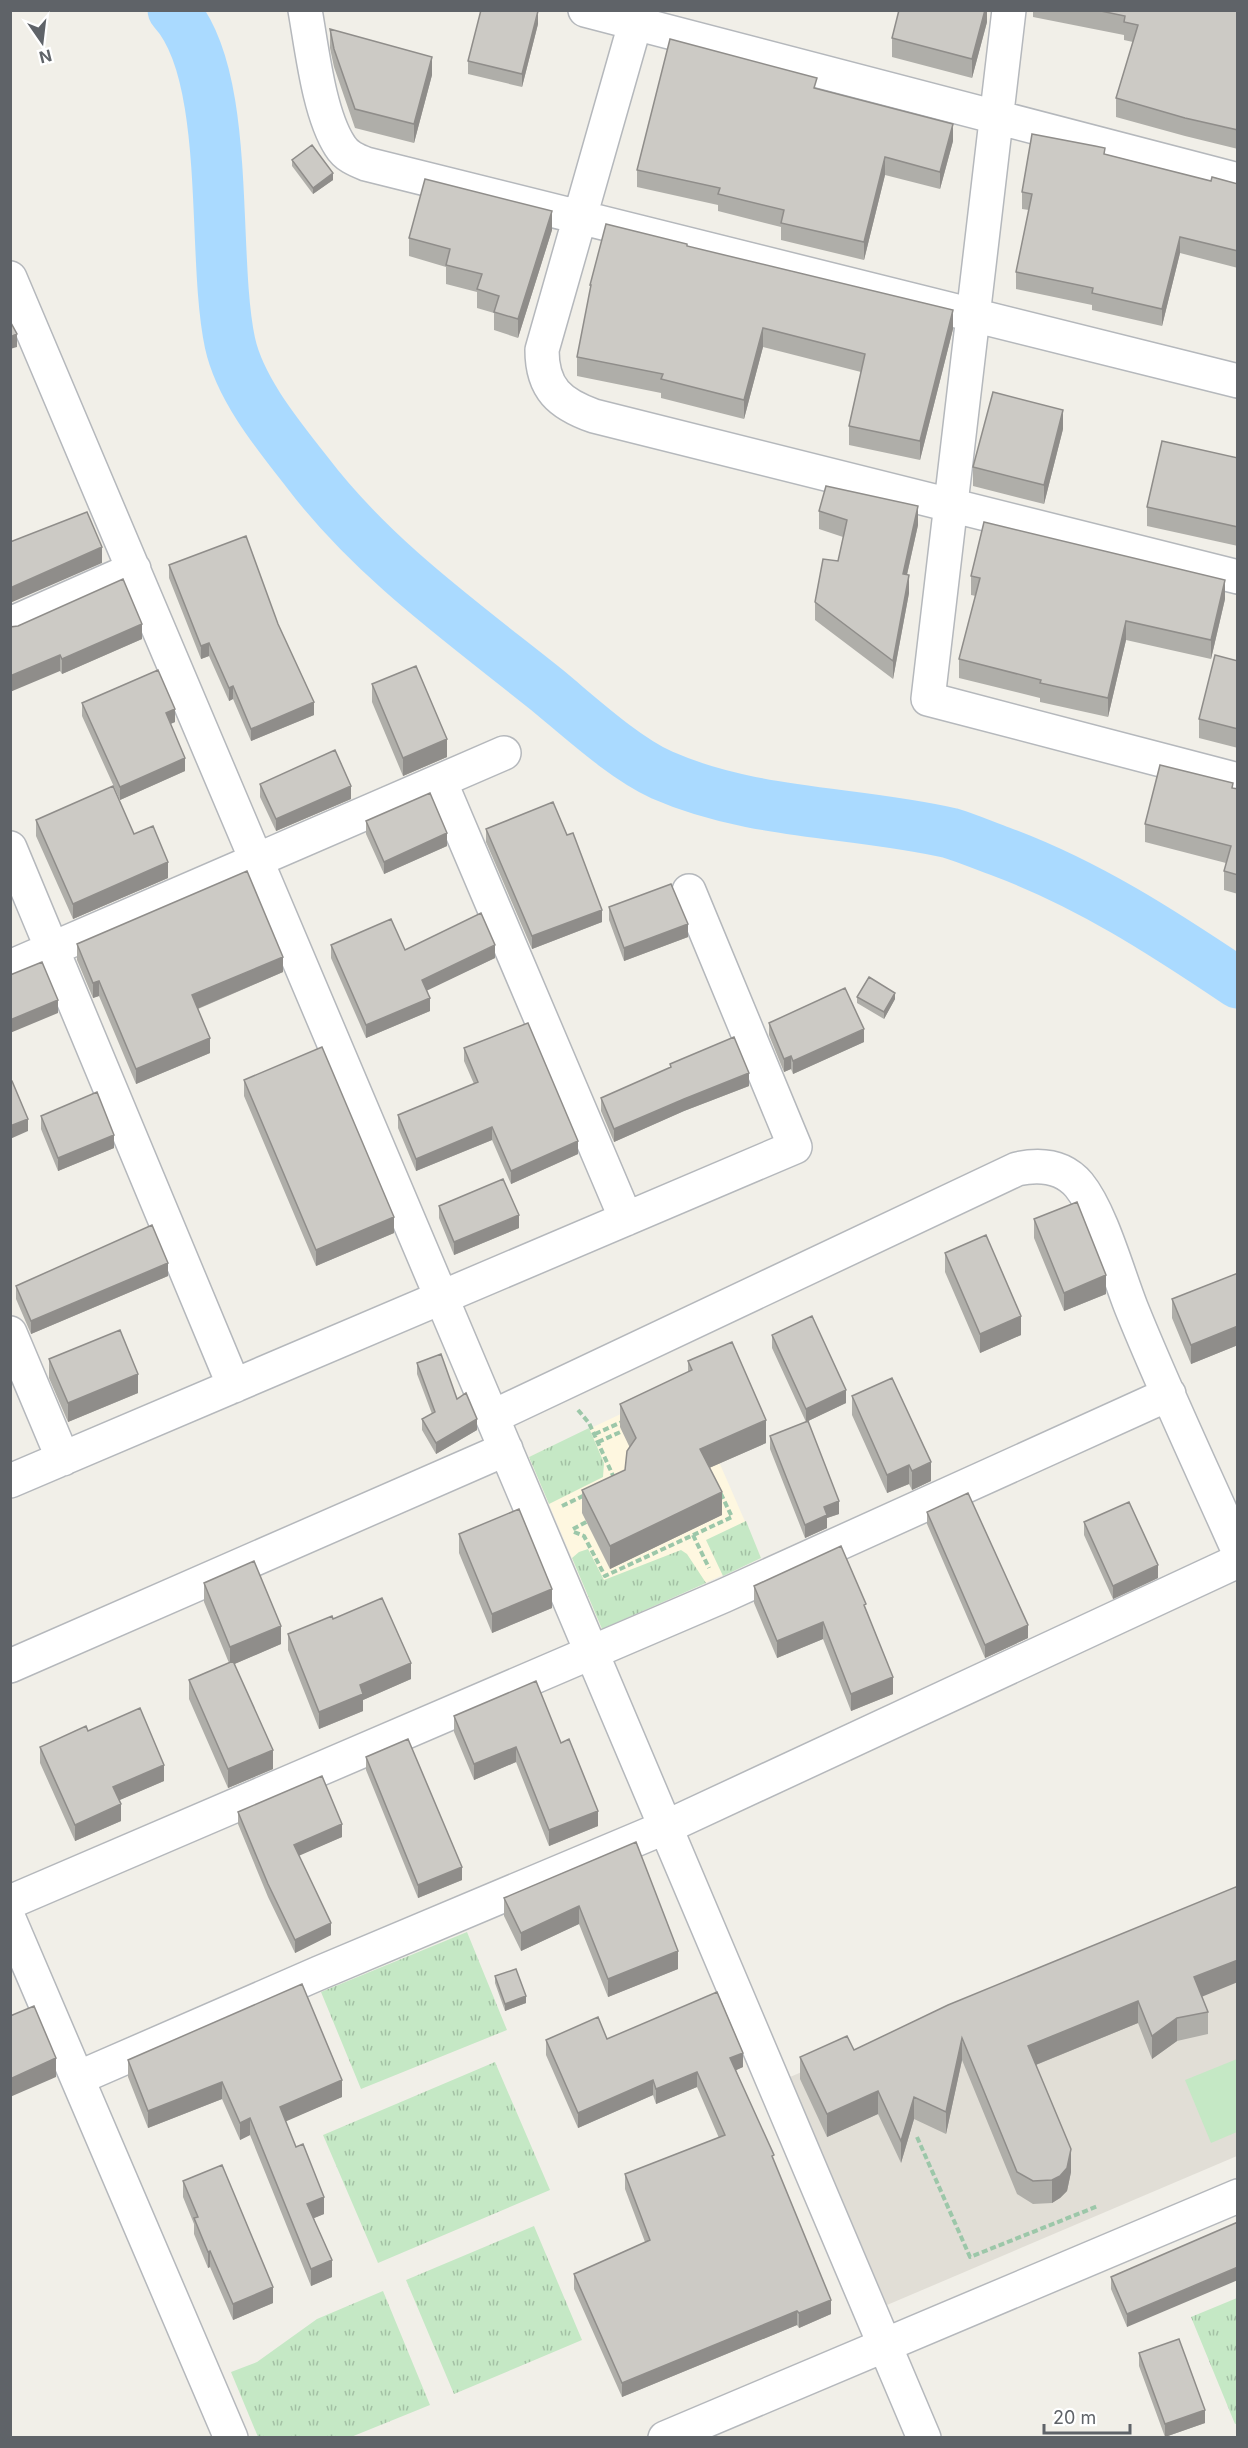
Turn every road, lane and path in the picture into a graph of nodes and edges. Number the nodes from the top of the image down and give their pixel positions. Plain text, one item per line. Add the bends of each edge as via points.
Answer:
1 (305, 10) edge
2 (585, 10) edge
3 (1009, 10) edge
4 (635, 24) junction
5 (996, 117) junction
6 (1238, 180) edge
7 (580, 217) junction
8 (10, 278) edge
9 (973, 315) junction
10 (1238, 381) edge
11 (951, 505) junction
12 (134, 569) junction
13 (1238, 577) edge
14 (10, 624) edge
15 (504, 753) dead end
16 (1238, 780) edge
17 (440, 781) junction
18 (10, 848) edge
19 (256, 860) junction
20 (689, 891) dead end
21 (52, 949) junction
22 (10, 967) edge
23 (626, 1219) junction
24 (442, 1298) junction
25 (10, 1333) edge
26 (234, 1386) junction
27 (1169, 1394) junction
28 (492, 1417) junction
29 (626, 1420) edge
30 (635, 1425) edge
31 (625, 1430) junction
32 (629, 1439) edge
33 (598, 1442) junction
34 (506, 1449) junction
35 (63, 1459) junction
36 (616, 1480) junction
37 (10, 1481) edge
38 (625, 1483) edge
39 (606, 1485) edge
40 (718, 1486) edge
41 (587, 1494) edge
42 (562, 1515) dead end
43 (587, 1515) edge
44 (590, 1520) junction
45 (566, 1523) dead end
46 (594, 1529) edge
47 (570, 1530) junction
48 (693, 1535) junction
49 (664, 1541) edge
50 (667, 1547) junction
51 (1238, 1550) edge
52 (1238, 1561) edge
53 (723, 1596) junction
54 (592, 1652) junction
55 (10, 1666) edge
56 (666, 1827) junction
57 (10, 1902) edge
58 (10, 1921) edge
59 (78, 2078) junction
60 (917, 2137) dead end
61 (1238, 2196) edge
62 (1098, 2206) dead end
63 (883, 2344) junction
64 (231, 2438) edge
65 (665, 2438) edge
66 (924, 2438) edge

1 - 7 street via 325,110 340,147 351,158
2 - 4 street
3 - 5 street
4 - 5 street
4 - 7 street
5 - 6 street
5 - 9 street
7 - 9 street
7 - 11 street via 542,350 546,380 570,407
8 - 12 street
9 - 10 street
9 - 11 street
11 - 13 street
11 - 16 street via 928,699
12 - 14 street
12 - 19 street
15 - 17 street
17 - 19 street
17 - 23 street
18 - 21 street
19 - 21 street
19 - 24 street
20 - 23 street via 795,1147
21 - 22 street
21 - 26 street
23 - 24 street
24 - 26 street
24 - 28 street
25 - 35 street
26 - 35 street
27 - 28 street via 1086,1196 1067,1174 1034,1165 1017,1169
27 - 51 street
27 - 53 street
28 - 34 street
29 - 33 path via 595,1434
30 - 31 path
31 - 32 path
31 - 33 path
33 - 36 path
34 - 54 street
34 - 55 street
35 - 37 street
36 - 38 path
36 - 39 path
40 - 48 path via 732,1517
41 - 42 path via 559,1507
43 - 44 path
44 - 46 path
44 - 47 path
45 - 47 path
47 - 50 path via 584,1536 605,1576
48 - 50 path
48 - 53 path
49 - 50 path
52 - 56 street
53 - 54 street
54 - 56 street
54 - 57 street
56 - 59 street
56 - 63 street
58 - 59 street
59 - 64 street
60 - 62 path via 970,2257
61 - 63 street
63 - 65 street
63 - 66 street

